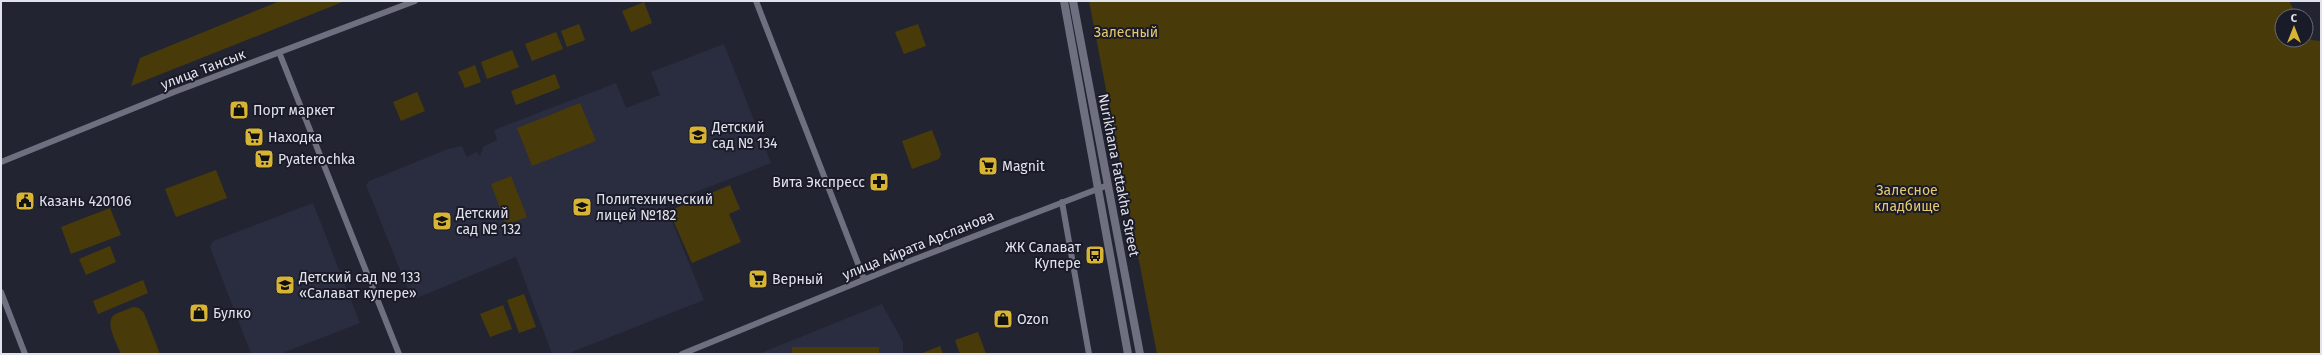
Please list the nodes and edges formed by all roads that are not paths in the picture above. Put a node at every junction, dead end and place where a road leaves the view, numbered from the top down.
1 (415, 1) edge
2 (756, 1) edge
3 (1064, 1) edge
4 (1073, 1) edge
5 (279, 52) junction
6 (1, 162) edge
7 (1108, 185) junction
8 (1099, 188) junction
9 (1062, 202) junction
10 (864, 279) junction
11 (1, 292) edge
12 (25, 354) edge
13 (399, 354) edge
14 (682, 354) edge
15 (1089, 354) edge
16 (1128, 354) edge
17 (1140, 354) edge

1 - 5 street, улица Тансык
2 - 10 street
3 - 8 street, Nurikhana Fattakha Street
4 - 7 street, Nurikhana Fattakha Street
5 - 6 street, улица Тансык
5 - 13 street
7 - 8 street, улица Айрата Арсланова
7 - 17 street, Nurikhana Fattakha Street
8 - 9 street, улица Айрата Арсланова
8 - 16 street, Nurikhana Fattakha Street
9 - 10 street, улица Айрата Арсланова
9 - 15 street
10 - 14 street, улица Айрата Арсланова
11 - 12 street

